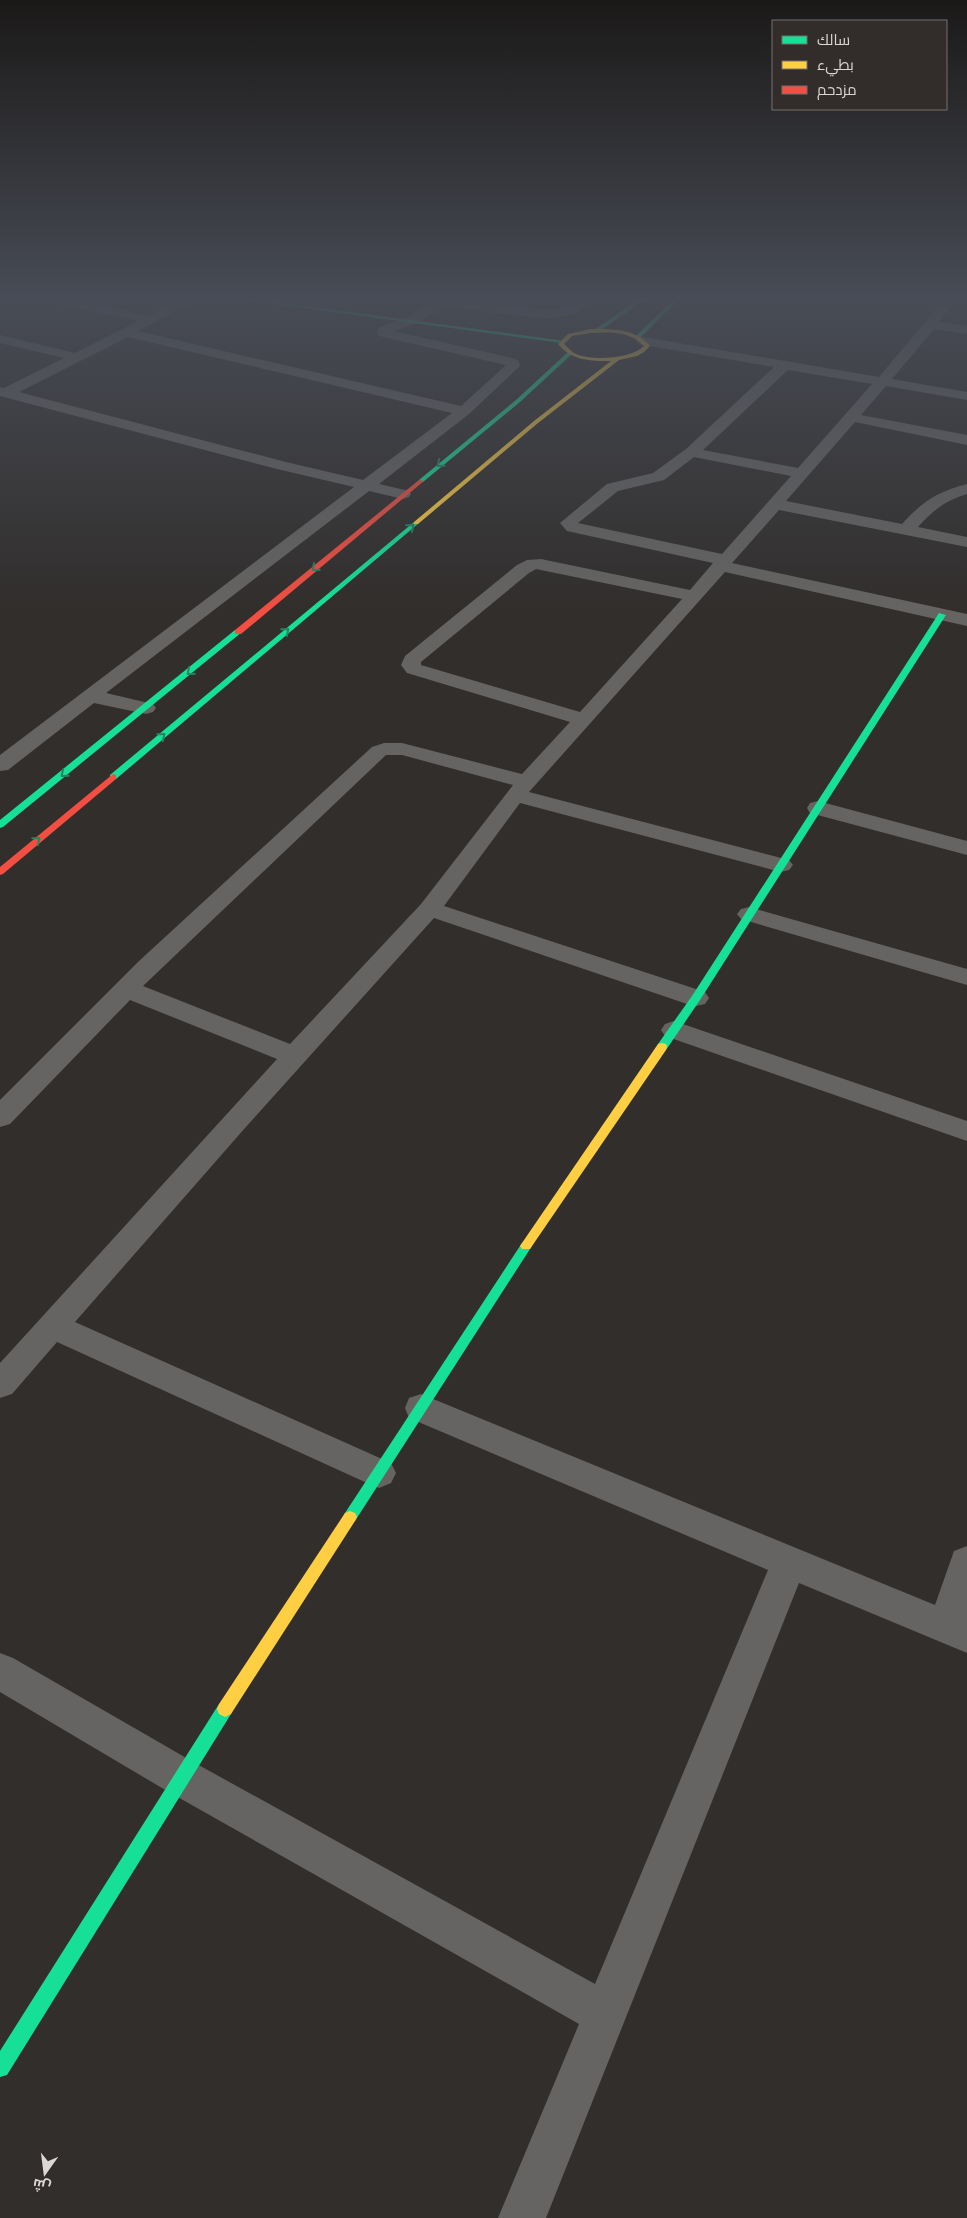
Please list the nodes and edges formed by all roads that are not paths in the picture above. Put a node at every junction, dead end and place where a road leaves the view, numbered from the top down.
1 (34, 401) edge
2 (419, 401) edge
3 (475, 401) edge
4 (519, 401) edge
5 (564, 401) edge
6 (747, 401) edge
7 (865, 401) edge
8 (464, 411) junction
9 (850, 417) junction
10 (967, 440) edge
11 (691, 452) junction
12 (801, 473) junction
13 (365, 485) junction
14 (967, 489) edge
15 (403, 494) junction
16 (775, 504) junction
17 (906, 530) junction
18 (967, 542) edge
19 (723, 563) junction
20 (694, 596) junction
21 (942, 614) junction
22 (967, 620) edge
23 (91, 696) junction
24 (146, 708) junction
25 (584, 720) junction
26 (0, 765) edge
27 (521, 788) junction
28 (818, 808) junction
29 (0, 825) edge
30 (967, 848) edge
31 (781, 865) junction
32 (0, 872) edge
33 (429, 909) junction
34 (749, 914) junction
35 (967, 977) edge
36 (127, 989) junction
37 (696, 998) junction
38 (674, 1030) junction
39 (294, 1056) junction
40 (0, 1117) edge
41 (967, 1131) edge
42 (52, 1326) junction
43 (0, 1385) edge
44 (421, 1408) junction
45 (379, 1473) junction
46 (790, 1562) junction
47 (967, 1562) edge
48 (957, 1632) edge
49 (0, 1671) edge
50 (181, 1777) junction
51 (605, 2014) junction
52 (0, 2068) edge
53 (522, 2218) edge

1 - 13 street
2 - 8 street
3 - 8 street
4 -> 15 main road
32 -> 5 main road
6 - 11 street
7 - 9 street
8 - 13 street
9 - 10 street
9 - 12 street
11 - 12 street
11 - 19 street
12 - 16 street
13 - 15 street
13 - 23 street
14 - 17 street
15 -> 24 main road
16 - 17 street
16 - 19 street
17 - 18 street
19 - 20 street
19 - 21 street
20 - 25 street
20 - 25 street
21 - 22 street
21 - 28 main road
23 - 24 street
23 - 26 street
24 -> 29 main road
25 - 27 street
27 - 31 street
27 - 33 street
27 - 36 street
28 - 30 street
28 - 31 main road
31 - 34 main road
33 - 37 street
33 - 39 street
34 - 35 street
34 - 37 main road
36 - 39 street
36 - 40 street
37 - 38 main road
38 - 41 street
38 - 44 main road
39 - 42 street
42 - 43 street
42 - 45 street
44 - 45 main road
44 - 46 street
45 - 50 main road
46 - 48 street
46 - 51 street
47 - 48 street
49 - 50 street
50 - 51 street
50 - 52 main road
51 - 53 street

